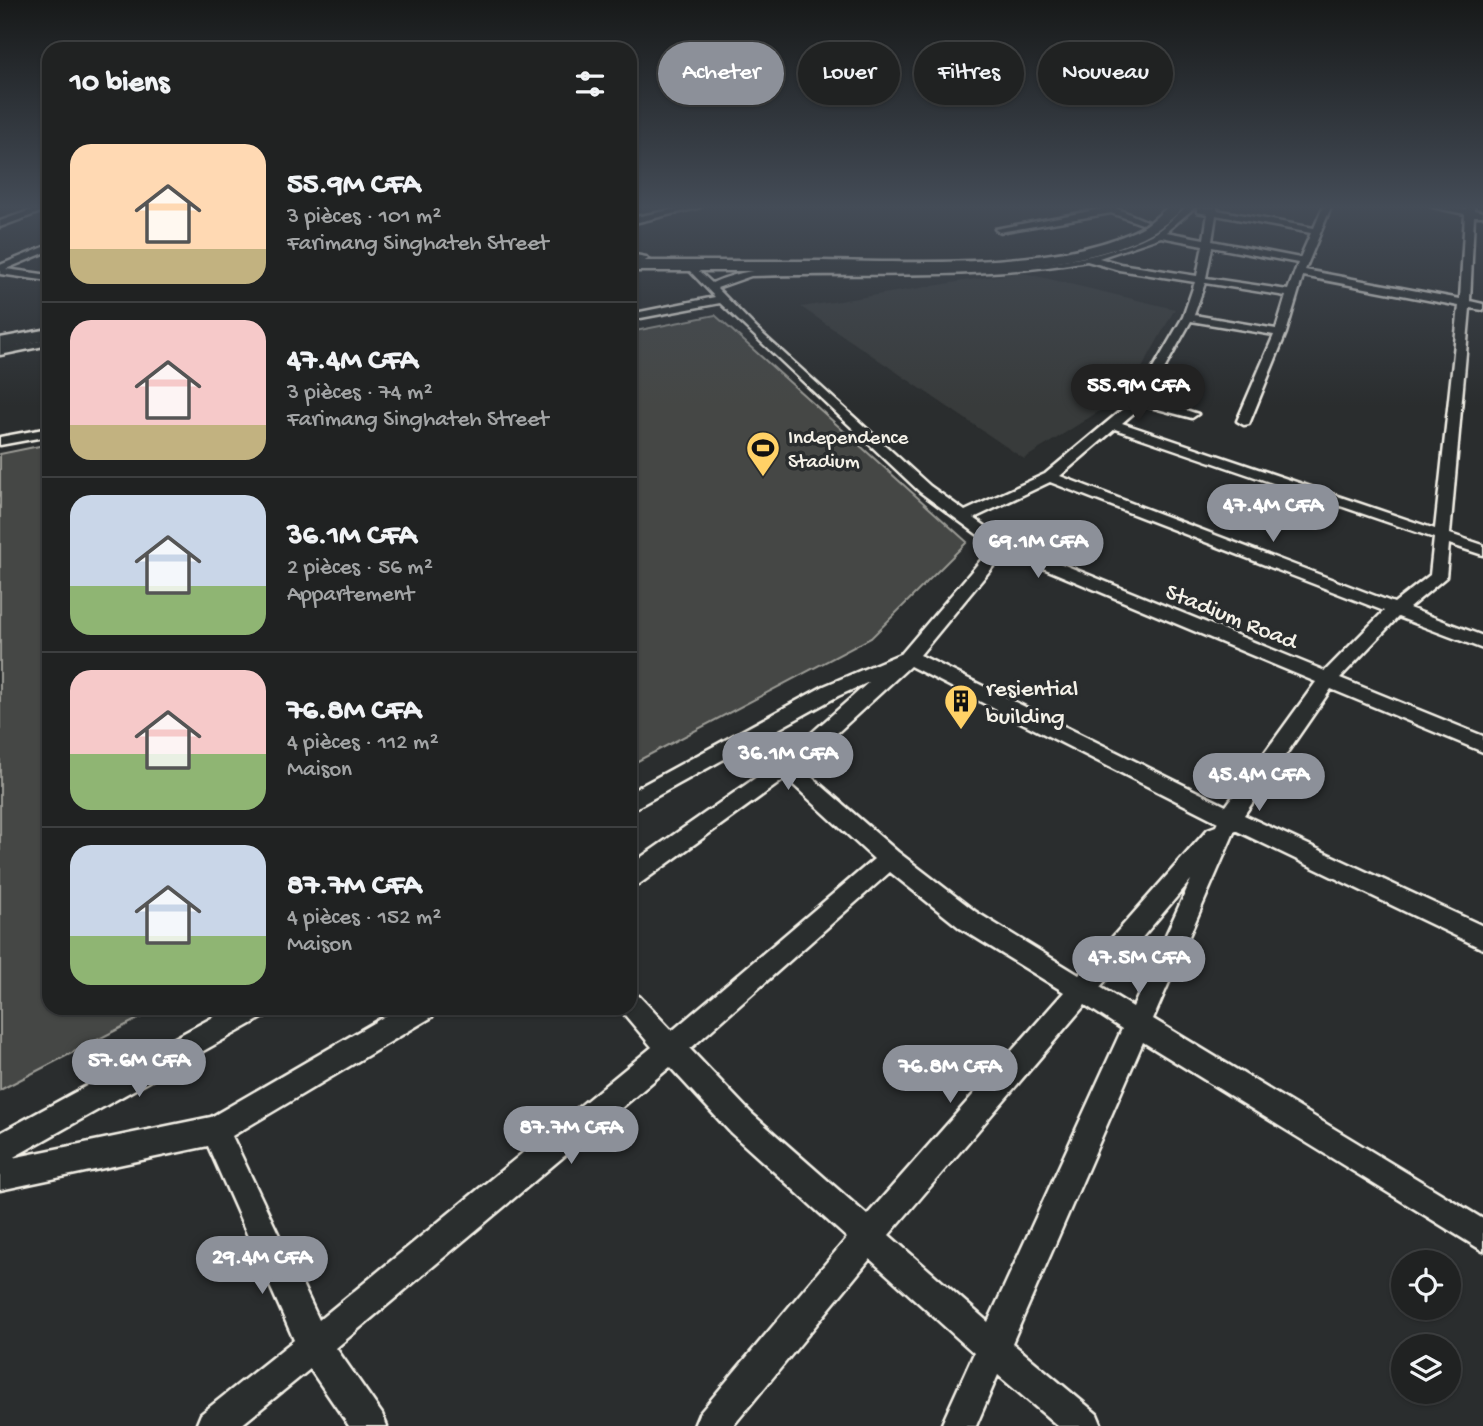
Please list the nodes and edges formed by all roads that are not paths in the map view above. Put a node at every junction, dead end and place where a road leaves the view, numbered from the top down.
1 (22, 274) edge
2 (698, 274) edge
3 (748, 274) edge
4 (1164, 274) edge
5 (1202, 274) edge
6 (1299, 274) edge
7 (1334, 274) edge
8 (1474, 274) edge
9 (42, 277) edge
10 (1201, 279) junction
11 (711, 287) junction
12 (1292, 294) junction
13 (723, 299) junction
14 (1474, 305) edge
15 (637, 316) edge
16 (1188, 317) junction
17 (42, 329) edge
18 (1280, 333) junction
19 (42, 335) edge
20 (0, 338) edge
21 (42, 343) edge
22 (0, 344) edge
23 (0, 352) edge
24 (1141, 400) junction
25 (1192, 414) dead end
26 (1244, 421) dead end
27 (1113, 424) junction
28 (42, 433) edge
29 (0, 442) edge
30 (1050, 477) junction
31 (963, 517) junction
32 (1441, 538) junction
33 (1002, 545) junction
34 (1483, 550) edge
35 (1394, 611) junction
36 (1483, 643) edge
37 (908, 657) junction
38 (1328, 679) junction
39 (1483, 744) edge
40 (787, 767) junction
41 (637, 798) edge
42 (1230, 818) junction
43 (890, 859) junction
44 (637, 873) edge
45 (1483, 938) edge
46 (1083, 989) junction
47 (637, 1012) edge
48 (242, 1015) edge
49 (410, 1015) edge
50 (1138, 1023) junction
51 (672, 1049) junction
52 (215, 1130) junction
53 (0, 1149) edge
54 (0, 1174) edge
55 (1483, 1236) edge
56 (868, 1237) junction
57 (314, 1346) junction
58 (992, 1349) junction
59 (213, 1426) edge
60 (370, 1426) edge
61 (711, 1426) edge
62 (958, 1426) edge
63 (1085, 1426) edge

1 - 9 street
2 - 11 street, Stadium Road
3 - 11 street
4 - 10 street
5 - 10 street
6 - 12 street
7 - 14 street
8 - 14 street
10 - 12 street
10 - 16 street
11 - 13 street, Stadium Road
12 - 18 street
13 - 15 street
13 - 31 street, Stadium Road
14 - 32 street
16 - 18 street
16 - 24 street
17 - 20 main road
18 - 26 street
19 - 22 main road
21 - 23 street
24 - 25 street
24 - 27 street
27 - 30 street
27 - 32 street
28 - 29 street
30 - 31 street
30 - 35 street
31 - 33 street, Stadium Road
32 - 34 street
32 - 35 street
33 - 37 street
33 - 38 street, Stadium Road
35 - 36 street
35 - 38 street
37 - 40 street
37 - 41 street
37 - 42 street
38 - 39 street, Stadium Road
38 - 42 street
40 - 43 street
40 - 44 street
42 - 45 street
42 - 46 street
42 - 50 street
43 - 46 street
43 - 51 street
46 - 50 street
46 - 56 street
47 - 51 street
48 - 53 street
49 - 52 street
50 - 55 street
50 - 58 street
51 - 56 street
51 - 57 street
52 - 54 street
52 - 57 street
56 - 58 street
56 - 61 street
57 - 59 street
57 - 60 street
58 - 62 street
58 - 63 street

